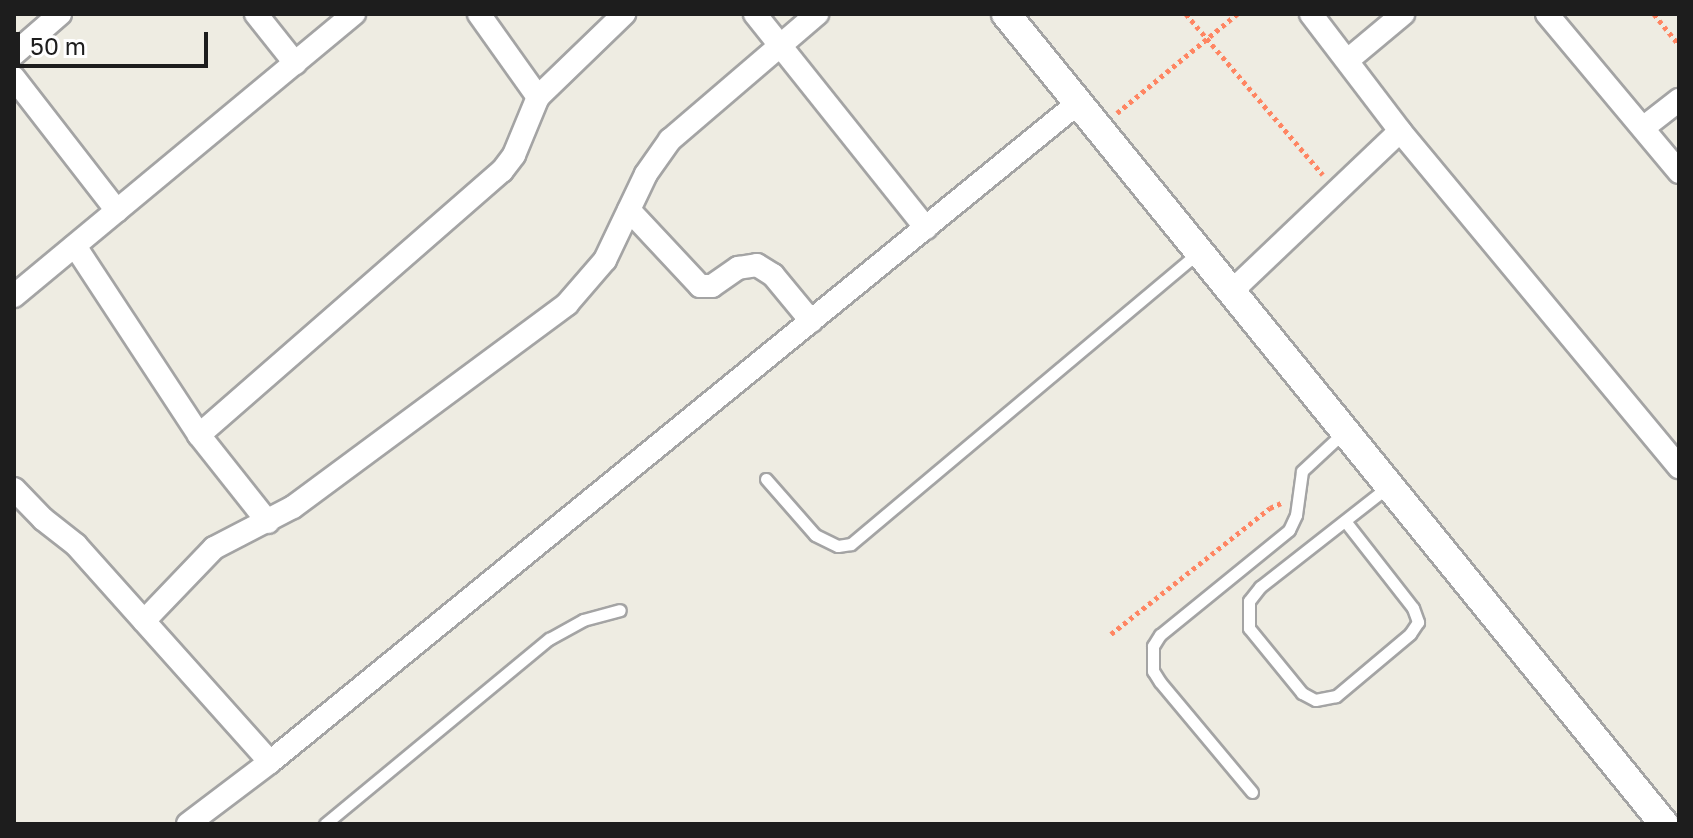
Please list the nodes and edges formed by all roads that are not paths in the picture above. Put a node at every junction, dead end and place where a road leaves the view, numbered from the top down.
1 (60, 14) edge
2 (256, 14) edge
3 (354, 14) edge
4 (479, 14) edge
5 (624, 14) edge
6 (755, 14) edge
7 (817, 14) edge
8 (1006, 14) edge
9 (1311, 14) edge
10 (1403, 14) edge
11 (1547, 14) edge
12 (780, 45) junction
13 (14, 54) edge
14 (1348, 60) junction
15 (295, 63) junction
16 (14, 78) edge
17 (538, 97) junction
18 (1679, 100) edge
19 (1078, 103) junction
20 (1643, 128) junction
21 (1400, 131) junction
22 (1679, 172) edge
23 (629, 210) junction
24 (117, 211) junction
25 (926, 228) junction
26 (75, 246) junction
27 (1199, 252) junction
28 (1231, 292) junction
29 (14, 296) edge
30 (811, 321) junction
31 (1345, 431) junction
32 (199, 435) junction
33 (1679, 467) edge
34 (766, 479) dead end
35 (1389, 486) junction
36 (14, 489) edge
37 (1345, 521) junction
38 (268, 522) junction
39 (620, 610) dead end
40 (144, 621) junction
41 (270, 762) junction
42 (1252, 792) dead end
43 (188, 824) edge
44 (325, 824) edge
45 (1664, 824) edge

1 - 13 street
2 - 15 street
3 - 15 street
4 - 17 street
5 - 17 street
6 - 12 street
7 - 12 street
8 - 19 street
9 - 14 street
10 - 14 street
11 - 20 street
12 - 23 street
12 - 25 street
14 - 21 street
15 - 24 street
16 - 24 street
17 - 32 street
18 - 20 street
19 - 25 street
19 - 27 street
20 - 22 street
21 - 28 street
21 - 33 street
23 - 30 street
23 - 38 street
24 - 26 street
25 - 30 street
26 - 29 street
26 - 32 street
27 - 28 street
27 - 34 lane
28 - 31 street
30 - 41 street
31 - 35 street
31 - 42 lane
32 - 38 street
35 - 37 lane
35 - 45 street
36 - 40 street
37 - 37 lane
38 - 40 street
39 - 44 lane
40 - 41 street
41 - 43 street

